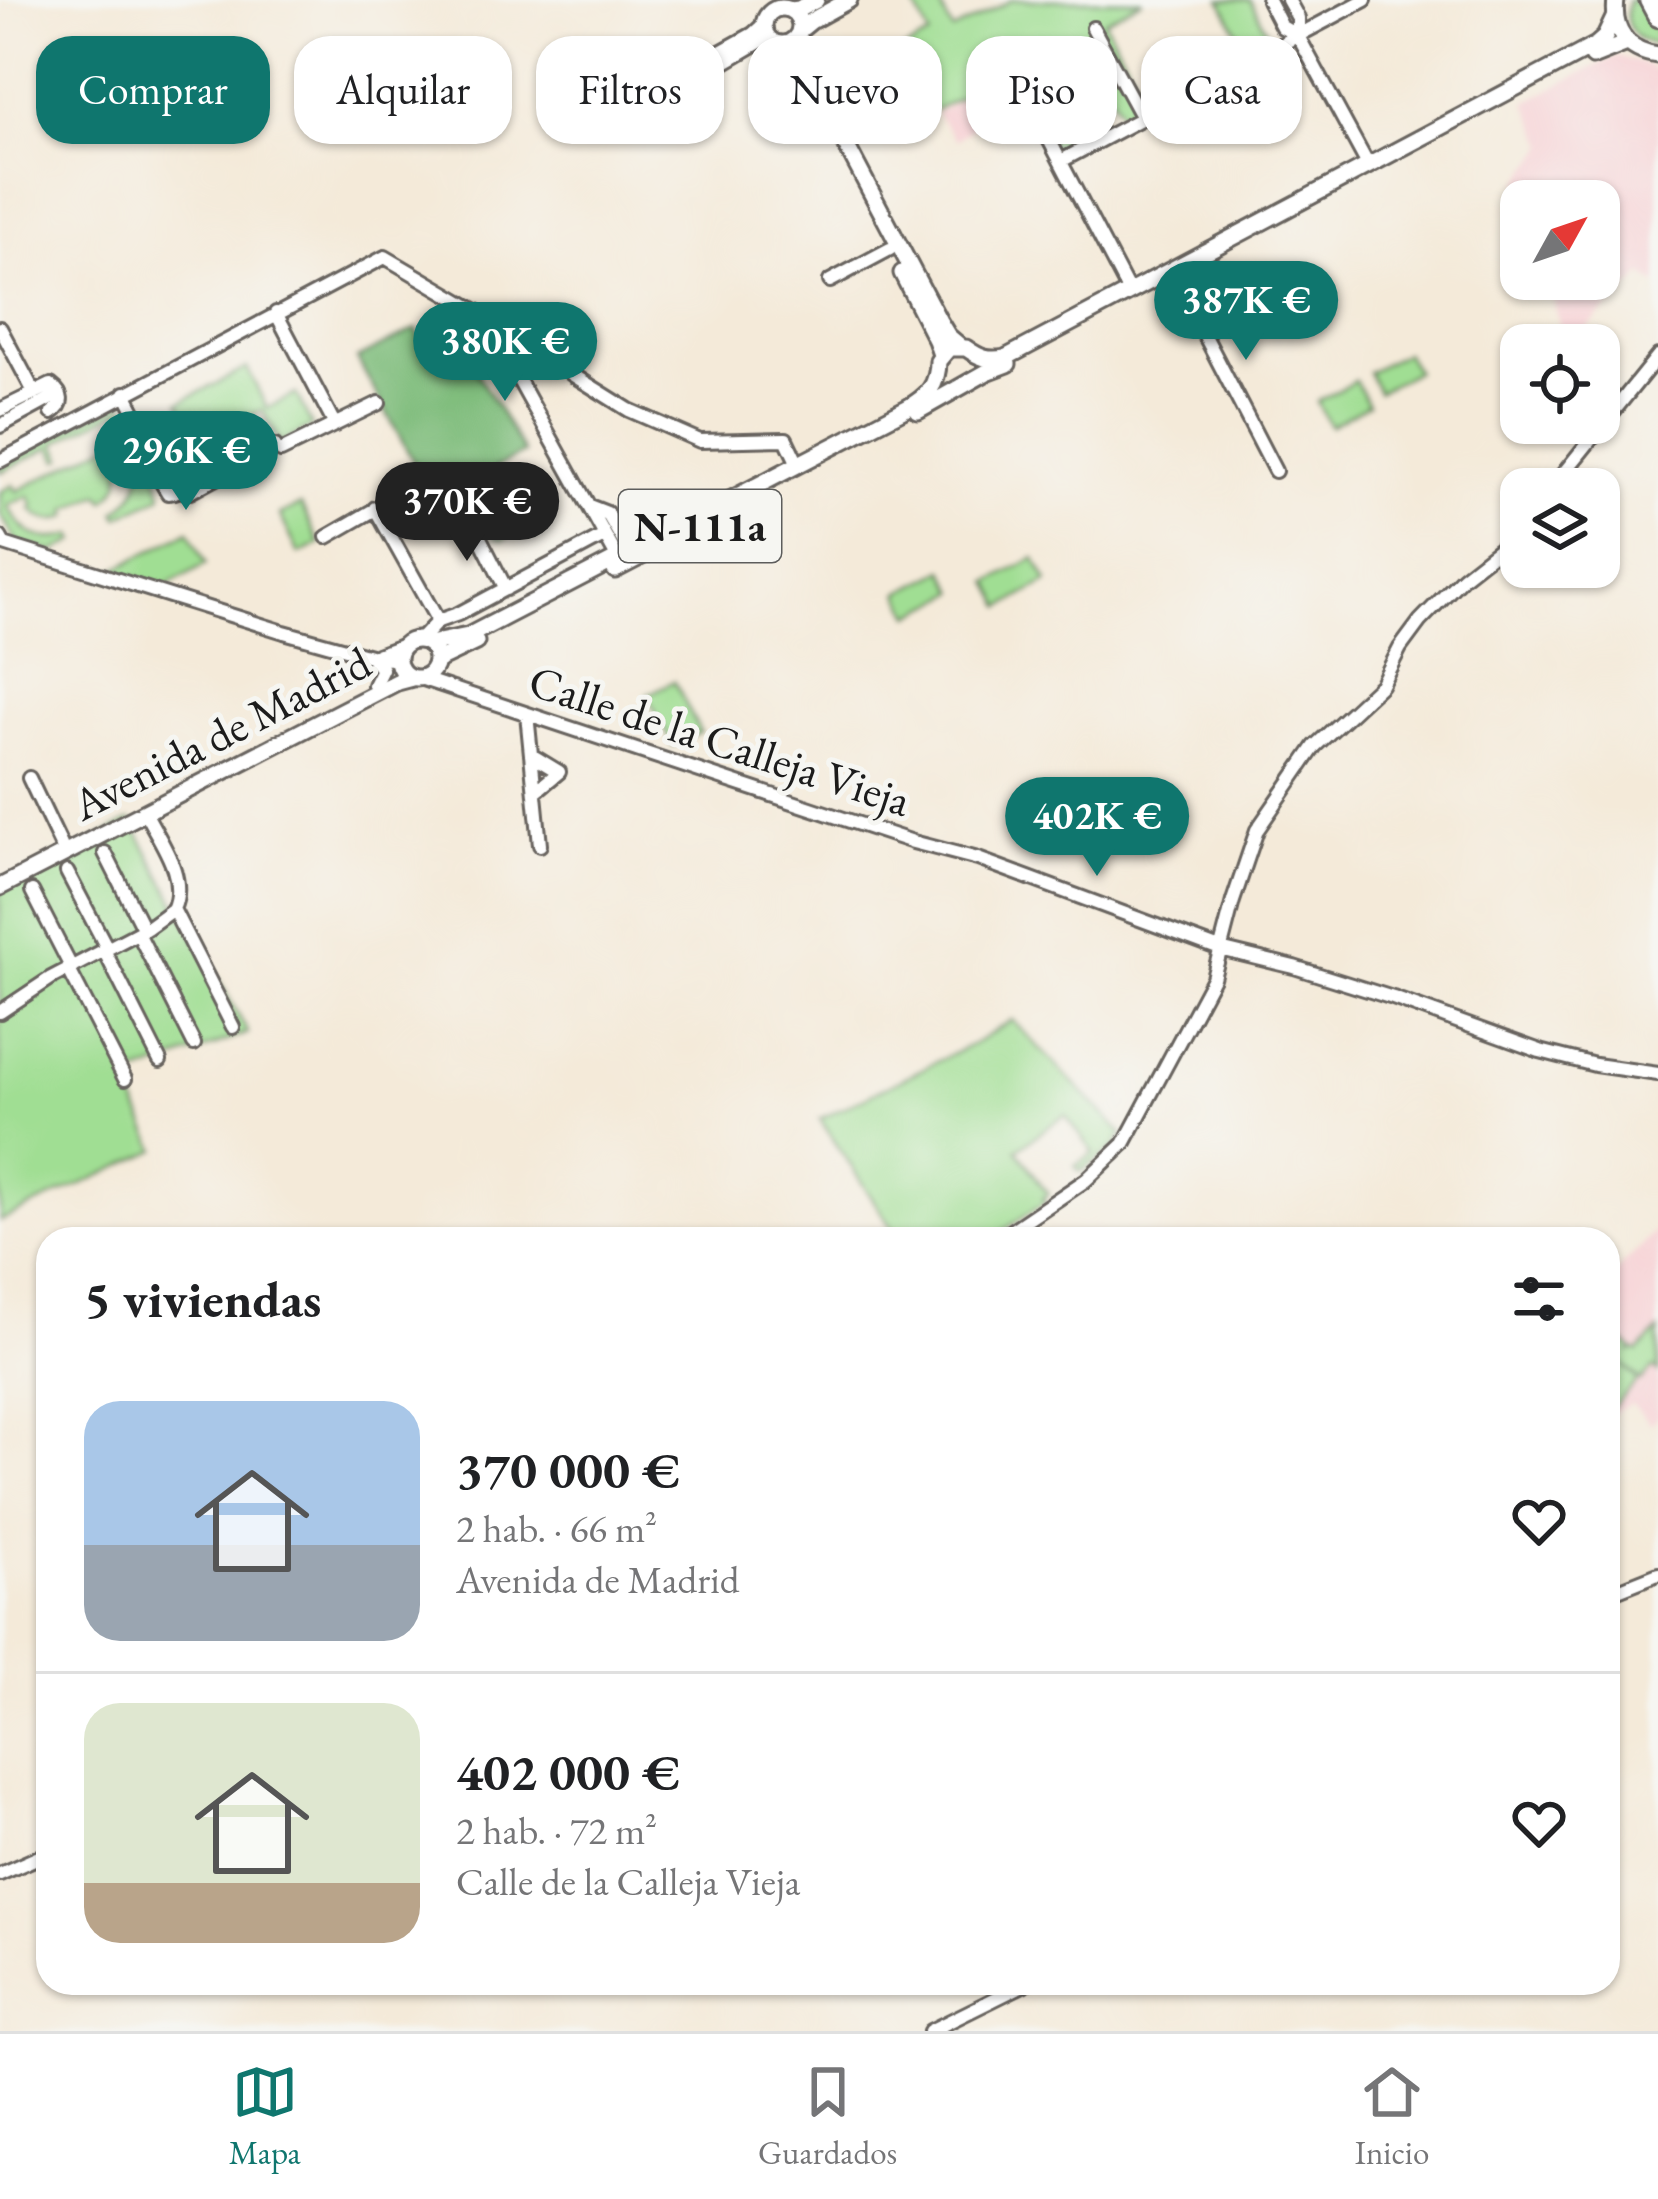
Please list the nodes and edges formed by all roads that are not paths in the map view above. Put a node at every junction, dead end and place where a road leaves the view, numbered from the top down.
1 (760, 0) edge
2 (816, 0) edge
3 (849, 0) edge
4 (1268, 0) edge
5 (1288, 0) edge
6 (1365, 0) edge
7 (1616, 0) edge
8 (1649, 0) edge
9 (782, 6) edge
10 (1658, 17) edge
11 (1614, 18) junction
12 (764, 23) junction
13 (1093, 28) dead end
14 (799, 32) junction
15 (750, 36) edge
16 (771, 36) edge
17 (796, 36) edge
18 (1298, 36) junction
19 (748, 38) edge
20 (1302, 43) edge
21 (1627, 43) junction
22 (748, 47) edge
23 (1655, 57) edge
24 (1141, 116) edge
25 (1141, 119) edge
26 (835, 144) edge
27 (1052, 144) edge
28 (1061, 161) junction
29 (1368, 165) junction
30 (890, 249) junction
31 (1174, 278) junction
32 (830, 281) dead end
33 (1129, 292) junction
34 (276, 314) junction
35 (482, 314) junction
36 (0, 328) edge
37 (967, 351) junction
38 (941, 356) junction
39 (1658, 356) edge
40 (939, 374) junction
41 (966, 383) junction
42 (34, 392) junction
43 (125, 393) junction
44 (59, 394) junction
45 (379, 403) dead end
46 (0, 410) edge
47 (52, 413) dead end
48 (335, 425) junction
49 (0, 426) edge
50 (0, 461) edge
51 (798, 464) junction
52 (1568, 468) edge
53 (1275, 471) dead end
54 (419, 484) dead end
55 (589, 506) junction
56 (375, 508) junction
57 (470, 518) dead end
58 (604, 536) junction
59 (0, 537) edge
60 (327, 537) dead end
61 (1500, 549) edge
62 (623, 554) junction
63 (506, 589) junction
64 (438, 621) junction
65 (370, 656) junction
66 (416, 660) junction
67 (374, 685) junction
68 (527, 714) junction
69 (531, 754) junction
70 (28, 778) dead end
71 (535, 793) junction
72 (145, 812) junction
73 (61, 845) junction
74 (540, 845) dead end
75 (105, 853) dead end
76 (67, 872) dead end
77 (0, 877) edge
78 (0, 887) edge
79 (32, 891) dead end
80 (173, 909) junction
81 (141, 931) junction
82 (106, 949) junction
83 (1220, 949) junction
84 (70, 968) junction
85 (0, 1012) edge
86 (233, 1027) dead end
87 (194, 1044) dead end
88 (160, 1061) dead end
89 (1658, 1074) edge
90 (125, 1079) dead end
91 (1016, 1227) edge
92 (1658, 1574) edge
93 (1620, 1589) edge
94 (36, 1858) edge
95 (0, 1874) edge
96 (1003, 1995) edge
97 (930, 2031) edge

1 - 12 main road
2 - 9 main road
3 - 14 main road
4 - 18 street
5 - 18 street
6 - 18 street
7 - 11 main road
8 - 10 highway
9 - 12 main road
9 - 14 main road
11 - 21 main road
11 - 29 main road
12 - 15 street
12 - 16 main road
13 - 24 street
14 - 17 main road
14 - 37 main road
19 - 22 street
20 - 29 street
21 - 23 main road
21 - 31 main road, Avenida de Madrid / N-111a
25 - 28 street
26 - 30 main road
27 - 28 street
28 - 33 street
29 - 33 main road
30 - 32 street
30 - 38 main road
31 - 41 main road, Avenida de Madrid / N-111a
31 - 53 street
33 - 37 main road
34 - 35 street
34 - 43 street
34 - 48 street
35 - 51 street
35 - 55 street
36 - 42 street
37 - 38 main road
37 - 41 main road
38 - 40 main road
39 - 52 street
40 - 41 main road
40 - 51 main road, Avenida de Madrid / N-111a
41 - 66 main road, Avenida de Madrid / N-111a
42 - 44 street
42 - 46 street
43 - 48 street
43 - 50 street
44 - 47 street
44 - 49 street
45 - 48 street
51 - 62 main road, Avenida de Madrid / N-111a
54 - 56 street
55 - 58 street
55 - 62 street
56 - 60 street
56 - 64 street
57 - 63 street
58 - 62 street
58 - 63 street
59 - 65 street
61 - 83 street
62 - 66 main road, Avenida de Madrid / N-111a
63 - 64 street
64 - 66 street
65 - 66 street
65 - 67 street
66 - 67 main road, Avenida de Madrid / N-111a
66 - 68 street, Calle de la Calleja Vieja
66 - 72 main road, Avenida de Madrid / N-111a
67 - 73 main road, Avenida de Madrid / N-111a
68 - 69 street
68 - 83 street, Calle de la Calleja Vieja
69 - 71 street
69 - 71 street
70 - 73 street
71 - 74 street
72 - 78 main road, Avenida de Madrid / N-111a
72 - 80 street
73 - 77 main road, Avenida de Madrid / N-111a
75 - 81 street
76 - 82 street
79 - 84 street
80 - 81 street
80 - 86 street
81 - 82 street
81 - 87 street
82 - 84 street
82 - 88 street
83 - 89 street, Calle de la Calleja Vieja
83 - 91 street
84 - 85 street
84 - 90 street
92 - 93 street
94 - 95 street
96 - 97 street

